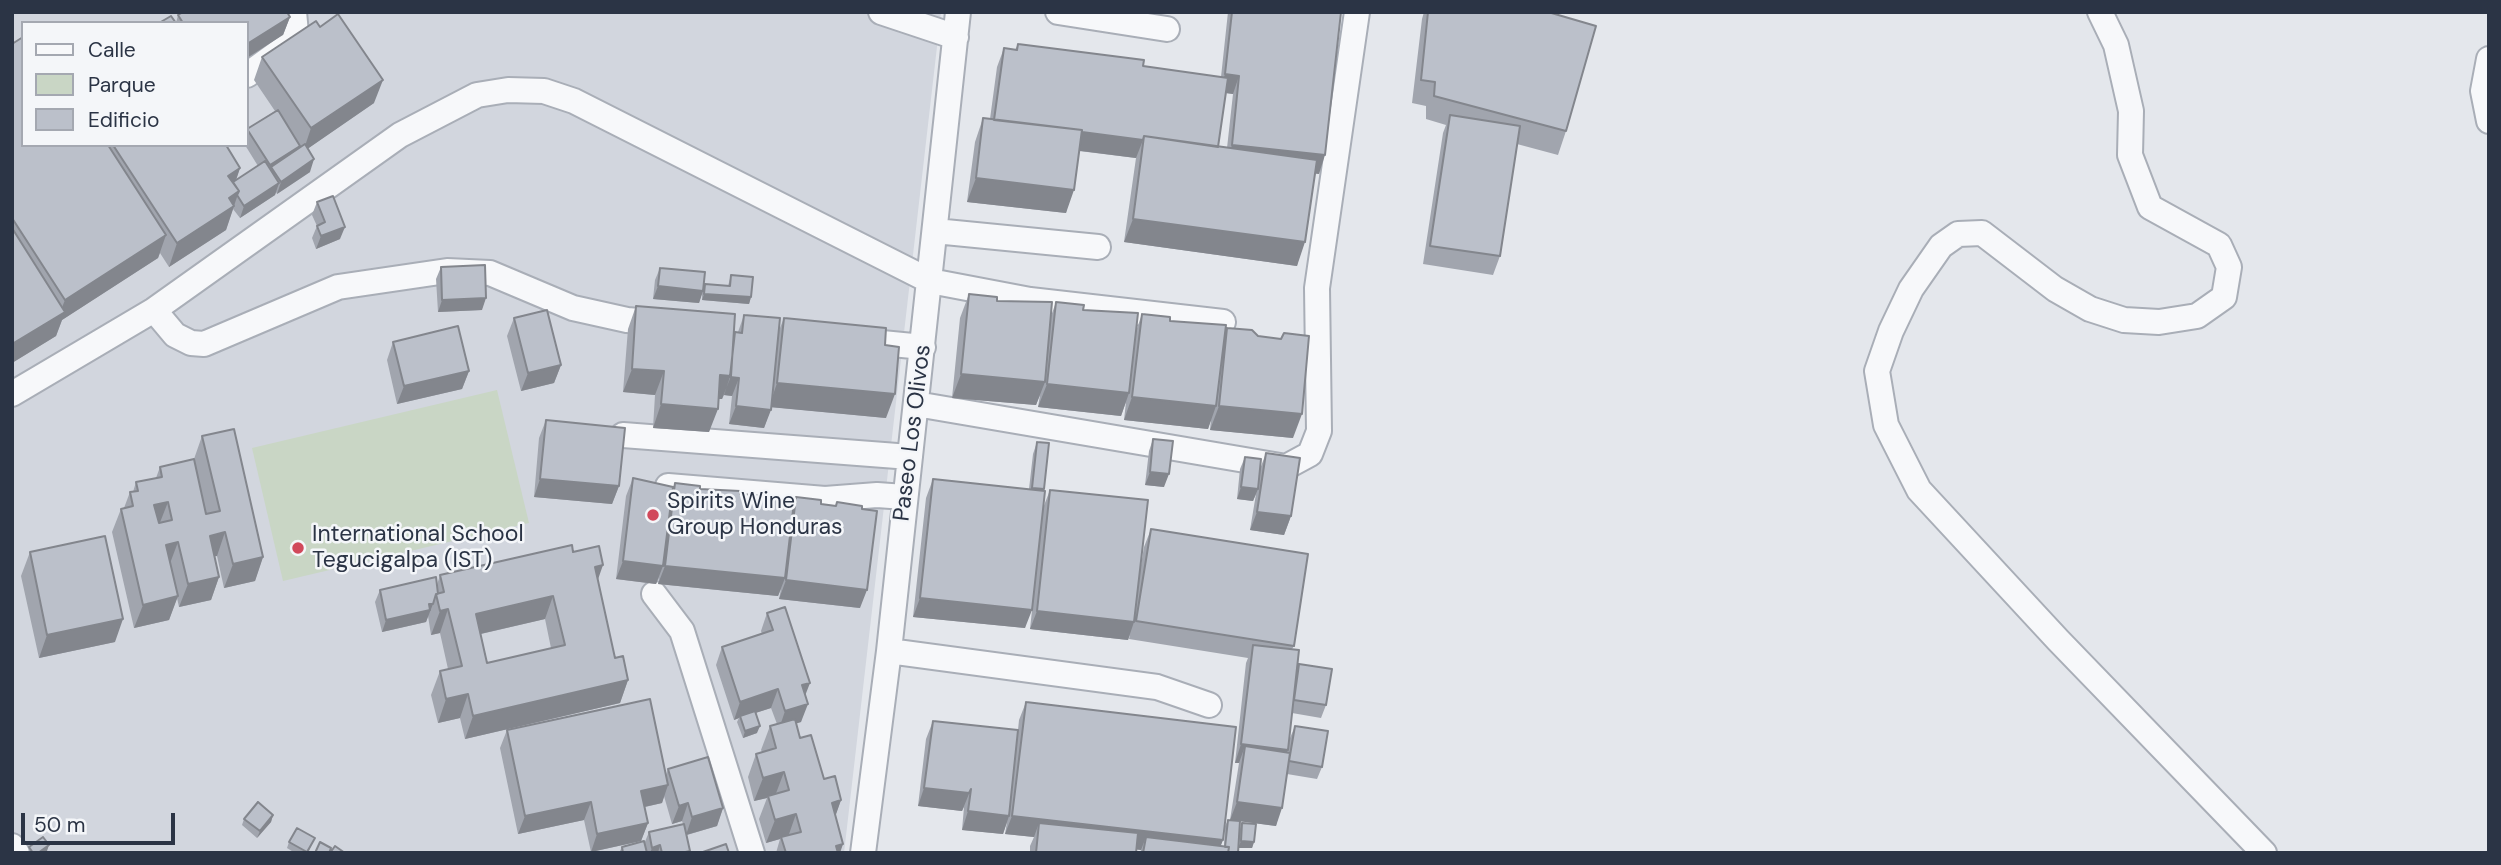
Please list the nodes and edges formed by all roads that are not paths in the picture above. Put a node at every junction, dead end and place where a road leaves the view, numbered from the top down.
1 (294, 12) edge
2 (881, 12) edge
3 (1058, 12) edge
4 (1357, 12) edge
5 (2100, 12) edge
6 (957, 24) edge
7 (1167, 29) dead end
8 (2489, 59) edge
9 (248, 74) edge
10 (2488, 120) edge
11 (936, 231) junction
12 (1098, 247) dead end
13 (930, 281) junction
14 (154, 310) junction
15 (1223, 322) edge
16 (683, 325) edge
17 (822, 338) edge
18 (923, 346) junction
19 (12, 394) edge
20 (916, 404) junction
21 (623, 435) edge
22 (910, 457) junction
23 (639, 484) edge
24 (905, 497) junction
25 (654, 594) dead end
26 (889, 651) junction
27 (1209, 705) dead end
28 (12, 846) edge
29 (18, 853) edge
30 (752, 853) edge
31 (863, 853) edge
32 (2264, 853) edge

1 - 9 street
2 - 6 street
3 - 7 street
4 - 20 street
5 - 32 street
6 - 11 street, Paseo Los Olivos
8 - 10 street
11 - 12 street
11 - 13 street, Paseo Los Olivos
13 - 14 street
13 - 15 street
13 - 18 street, Paseo Los Olivos
14 - 16 street
14 - 19 street
17 - 18 street
18 - 20 street, Paseo Los Olivos
20 - 22 street, Paseo Los Olivos
21 - 22 street
22 - 24 street, Paseo Los Olivos
23 - 24 street
24 - 26 street, Paseo Los Olivos
25 - 30 street
26 - 27 street
26 - 31 street, Paseo Los Olivos
28 - 29 street

